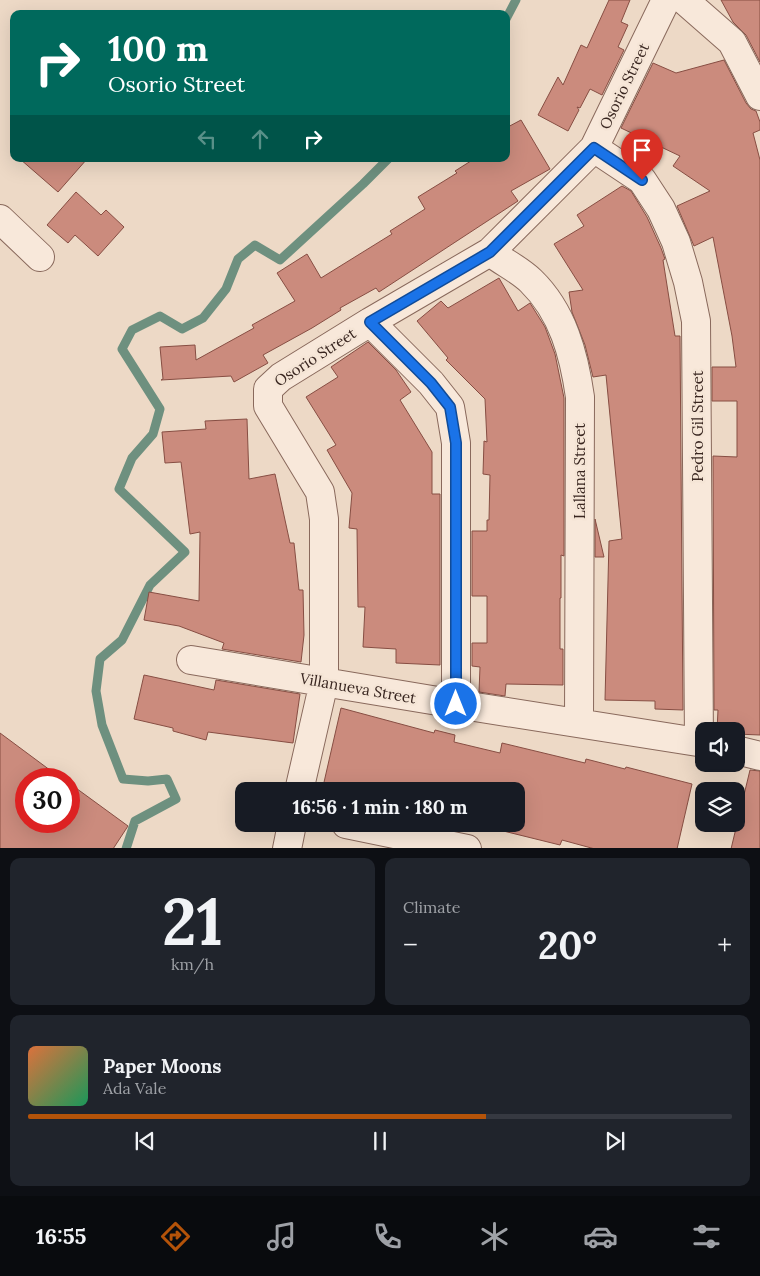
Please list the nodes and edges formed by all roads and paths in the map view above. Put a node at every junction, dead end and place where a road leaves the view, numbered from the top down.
1 (666, 0) edge
2 (684, 0) edge
3 (760, 96) edge
4 (594, 148) junction
5 (0, 219) edge
6 (490, 252) junction
7 (40, 257) dead end
8 (370, 322) junction
9 (191, 660) dead end
10 (324, 682) junction
11 (456, 704) junction
12 (701, 722) edge
13 (579, 723) junction
14 (695, 741) edge
15 (745, 752) edge
16 (760, 756) edge
17 (301, 782) edge
18 (290, 832) edge
19 (375, 832) edge
20 (418, 844) edge
21 (287, 848) edge
22 (467, 848) edge

1 - 4 street, Osorio Street
2 - 3 street
4 - 6 street, Osorio Street
4 - 12 street, Pedro Gil Street
5 - 7 street
6 - 8 street, Osorio Street
6 - 13 street, Lallana Street
8 - 10 street, Osorio Street
8 - 11 street
9 - 10 street, Villanueva Street
10 - 11 street, Villanueva Street
10 - 17 street
11 - 13 street, Villanueva Street
13 - 14 street, Villanueva Street
15 - 16 street
18 - 21 street
19 - 20 street
20 - 22 street

